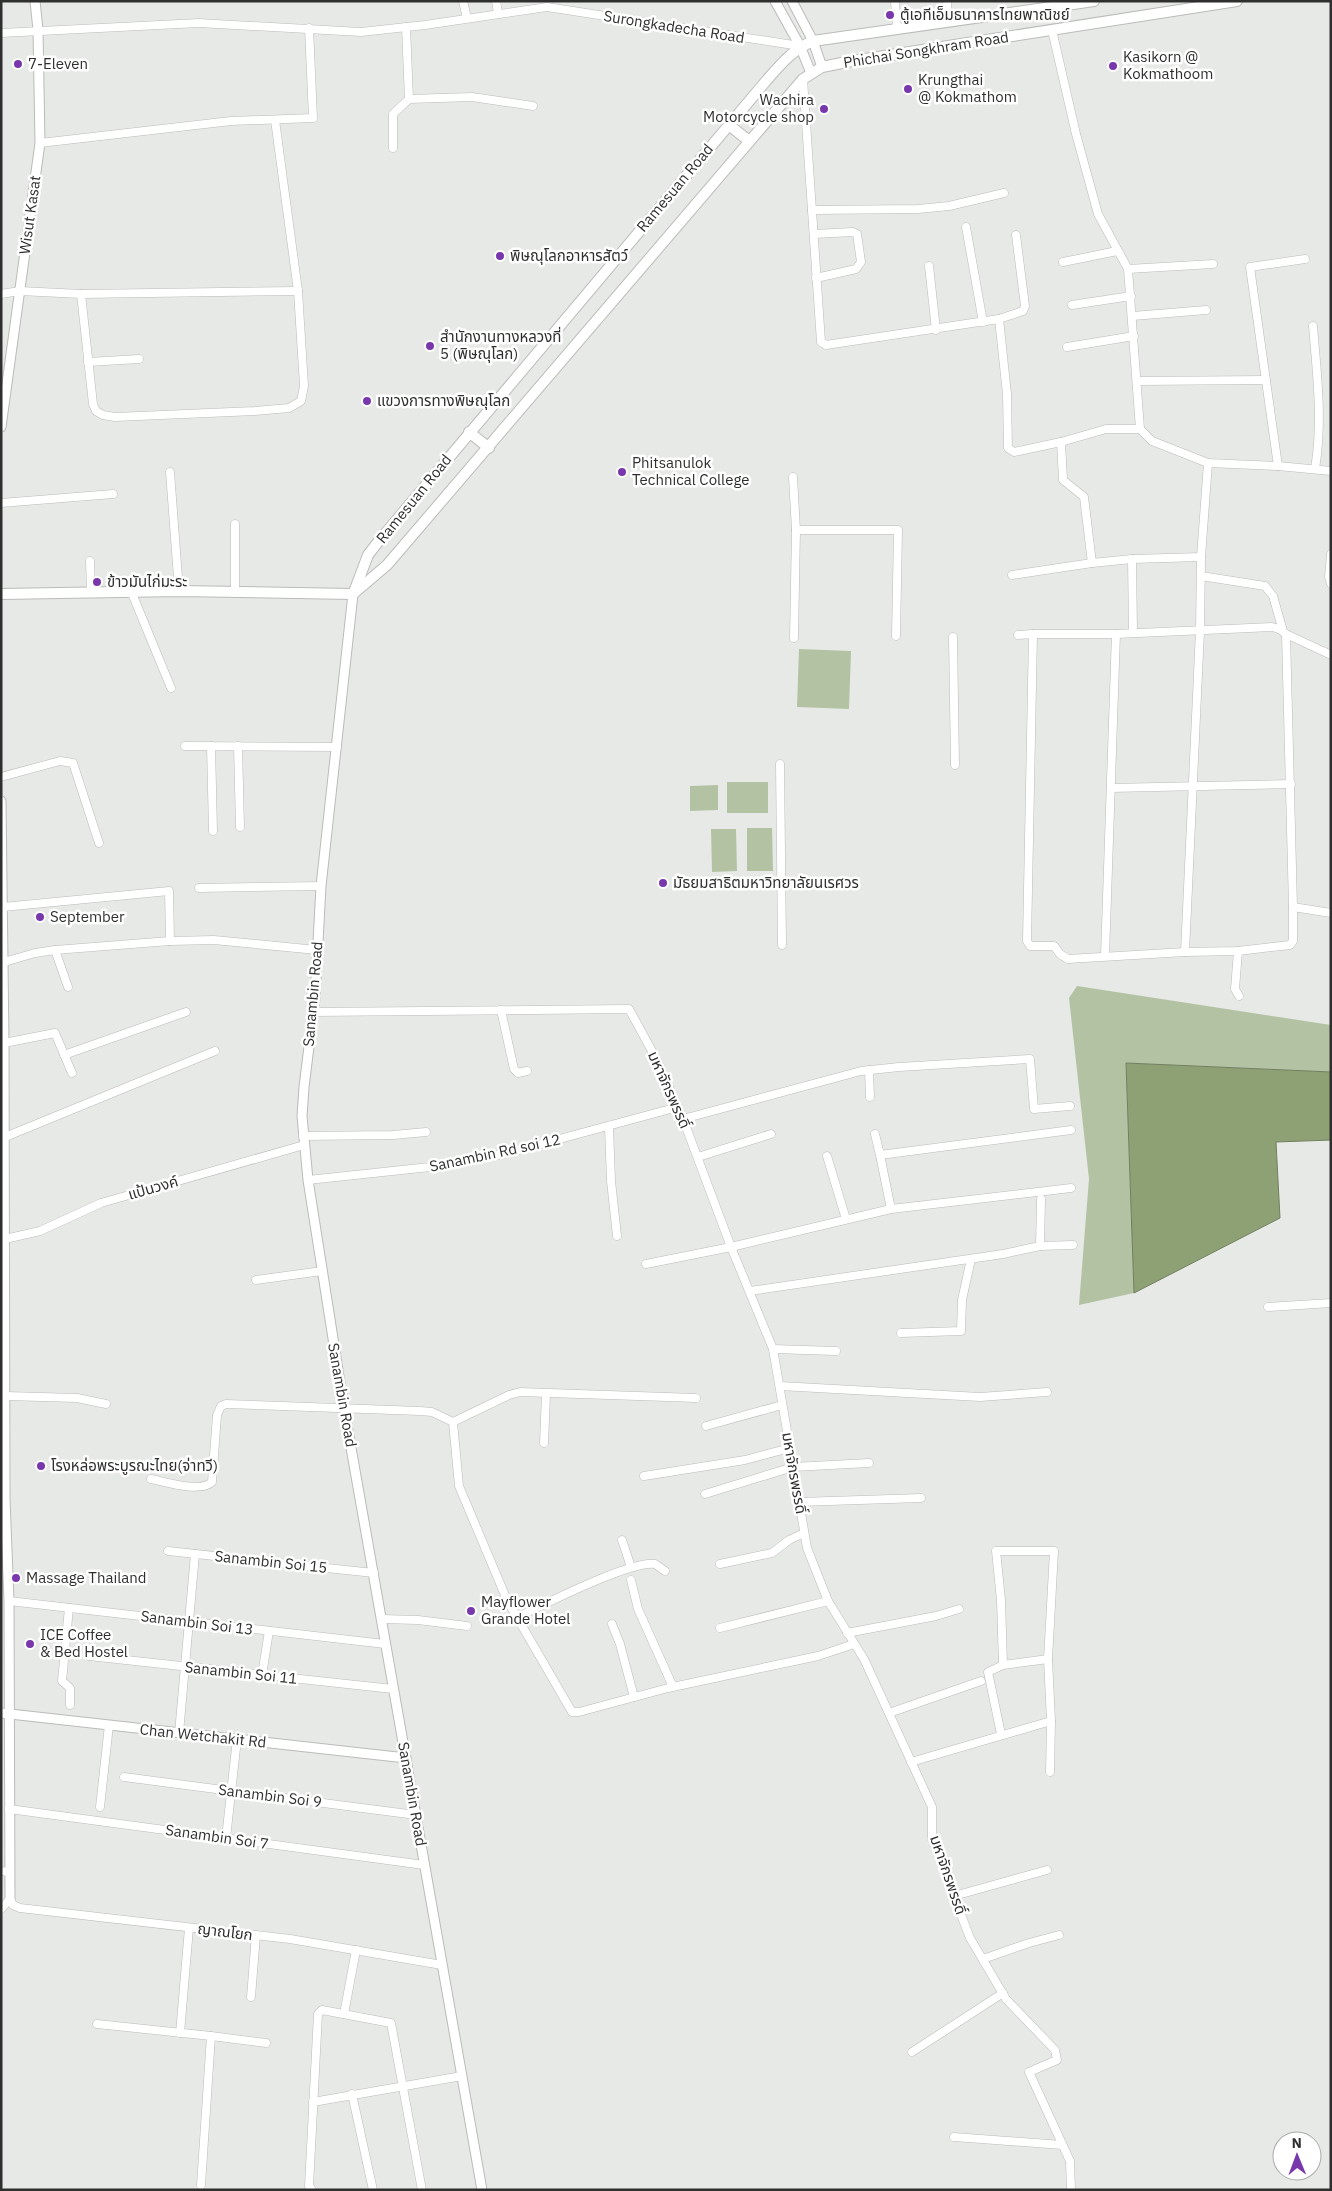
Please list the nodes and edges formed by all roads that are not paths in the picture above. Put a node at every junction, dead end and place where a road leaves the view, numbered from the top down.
1 (36, 1) edge
2 (464, 1) edge
3 (496, 1) edge
4 (775, 1) edge
5 (792, 1) edge
6 (895, 1) edge
7 (947, 1) edge
8 (1094, 1) edge
9 (1238, 1) edge
10 (547, 4) edge
11 (1040, 5) edge
12 (498, 13) junction
13 (467, 18) junction
14 (948, 22) junction
15 (406, 27) junction
16 (309, 28) junction
17 (896, 29) junction
18 (38, 30) junction
19 (1052, 30) junction
20 (1, 33) edge
21 (813, 41) junction
22 (800, 46) junction
23 (822, 67) junction
24 (807, 76) junction
25 (410, 98) junction
26 (532, 106) dead end
27 (275, 120) junction
28 (729, 125) junction
29 (749, 141) junction
30 (40, 143) junction
31 (393, 148) dead end
32 (1004, 193) dead end
33 (812, 210) junction
34 (966, 227) dead end
35 (814, 234) junction
36 (1016, 235) dead end
37 (1117, 251) junction
38 (1305, 259) dead end
39 (1063, 262) dead end
40 (1212, 264) dead end
41 (929, 266) dead end
42 (1128, 269) junction
43 (816, 278) junction
44 (20, 291) junction
45 (298, 291) junction
46 (1, 294) edge
47 (81, 294) junction
48 (1131, 296) junction
49 (1072, 305) dead end
50 (1206, 310) dead end
51 (1132, 316) junction
52 (999, 319) junction
53 (982, 322) junction
54 (1313, 326) dead end
55 (936, 330) junction
56 (1134, 336) junction
57 (1067, 347) dead end
58 (139, 359) dead end
59 (88, 362) junction
60 (1266, 380) junction
61 (1137, 381) junction
62 (1, 427) edge
63 (1140, 430) junction
64 (469, 432) junction
65 (1061, 442) junction
66 (489, 448) junction
67 (1208, 463) junction
68 (1278, 466) junction
69 (1315, 469) junction
70 (1331, 471) edge
71 (170, 472) dead end
72 (793, 477) dead end
73 (113, 494) dead end
74 (1, 503) edge
75 (235, 524) dead end
76 (796, 530) junction
77 (1331, 554) edge
78 (1201, 557) junction
79 (1132, 559) junction
80 (90, 560) dead end
81 (1092, 563) junction
82 (1012, 575) dead end
83 (1201, 576) junction
84 (1331, 584) edge
85 (91, 591) junction
86 (131, 591) junction
87 (178, 591) junction
88 (235, 592) junction
89 (1, 594) edge
90 (354, 594) junction
91 (1200, 631) junction
92 (1134, 632) junction
93 (1284, 633) junction
94 (1033, 634) junction
95 (1116, 634) junction
96 (1018, 635) dead end
97 (896, 636) dead end
98 (794, 638) dead end
99 (953, 638) dead end
100 (1331, 655) edge
101 (171, 688) dead end
102 (185, 746) dead end
103 (211, 746) junction
104 (238, 746) junction
105 (337, 747) junction
106 (780, 764) dead end
107 (955, 765) dead end
108 (1, 777) edge
109 (1291, 784) junction
110 (1192, 786) junction
111 (1111, 788) junction
112 (1, 801) edge
113 (1, 807) edge
114 (240, 827) dead end
115 (213, 832) dead end
116 (99, 844) dead end
117 (321, 886) junction
118 (199, 888) dead end
119 (1293, 907) junction
120 (3, 908) junction
121 (1331, 913) edge
122 (170, 940) junction
123 (782, 945) dead end
124 (54, 950) junction
125 (317, 950) junction
126 (1238, 951) junction
127 (1185, 952) junction
128 (1105, 956) junction
129 (2, 963) edge
130 (68, 987) dead end
131 (1239, 996) dead end
132 (501, 1010) junction
133 (186, 1012) dead end
134 (313, 1012) junction
135 (4, 1043) junction
136 (215, 1051) dead end
137 (64, 1055) junction
138 (869, 1070) junction
139 (527, 1072) dead end
140 (72, 1074) dead end
141 (870, 1097) dead end
142 (1070, 1106) dead end
143 (678, 1107) junction
144 (683, 1119) junction
145 (3, 1123) edge
146 (609, 1127) junction
147 (1071, 1130) dead end
148 (426, 1132) dead end
149 (771, 1134) dead end
150 (875, 1134) dead end
151 (5, 1137) junction
152 (304, 1141) junction
153 (880, 1155) junction
154 (827, 1156) dead end
155 (698, 1157) junction
156 (308, 1180) junction
157 (1071, 1188) dead end
158 (1040, 1200) dead end
159 (891, 1209) junction
160 (846, 1219) junction
161 (618, 1236) dead end
162 (5, 1239) junction
163 (1073, 1245) dead end
164 (1040, 1246) junction
165 (731, 1247) junction
166 (3, 1254) edge
167 (971, 1259) junction
168 (646, 1264) dead end
169 (322, 1271) junction
170 (256, 1280) dead end
171 (750, 1291) junction
172 (1331, 1303) edge
173 (1268, 1307) dead end
174 (901, 1332) dead end
175 (773, 1349) junction
176 (836, 1351) dead end
177 (780, 1386) junction
178 (1047, 1392) dead end
179 (546, 1394) junction
180 (696, 1398) dead end
181 (4, 1402) edge
182 (106, 1404) dead end
183 (782, 1405) junction
184 (344, 1408) junction
185 (453, 1422) junction
186 (706, 1426) dead end
187 (544, 1443) dead end
188 (790, 1448) junction
189 (869, 1463) dead end
190 (793, 1467) junction
191 (644, 1476) dead end
192 (151, 1479) dead end
193 (705, 1494) dead end
194 (921, 1498) dead end
195 (3, 1499) edge
196 (799, 1502) junction
197 (804, 1533) junction
198 (622, 1540) dead end
199 (168, 1551) dead end
200 (195, 1554) junction
201 (720, 1564) dead end
202 (631, 1567) junction
203 (665, 1571) dead end
204 (374, 1573) junction
205 (631, 1580) dead end
206 (9, 1601) junction
207 (828, 1601) junction
208 (70, 1608) junction
209 (959, 1609) dead end
210 (516, 1618) junction
211 (381, 1619) junction
212 (189, 1622) junction
213 (612, 1624) dead end
214 (467, 1626) dead end
215 (720, 1628) dead end
216 (268, 1631) junction
217 (847, 1633) junction
218 (385, 1644) junction
219 (854, 1644) junction
220 (89, 1656) dead end
221 (1048, 1658) junction
222 (1003, 1665) junction
223 (185, 1667) junction
224 (262, 1675) junction
225 (981, 1681) dead end
226 (673, 1687) junction
227 (393, 1689) junction
228 (634, 1697) junction
229 (70, 1706) dead end
230 (889, 1713) junction
231 (5, 1714) edge
232 (1051, 1720) junction
233 (109, 1725) junction
234 (179, 1733) junction
235 (1001, 1734) junction
236 (237, 1739) junction
237 (406, 1758) junction
238 (911, 1762) junction
239 (1050, 1772) dead end
240 (124, 1777) dead end
241 (231, 1792) junction
242 (100, 1807) dead end
243 (9, 1809) junction
244 (416, 1815) junction
245 (226, 1838) junction
246 (424, 1865) junction
247 (1047, 1870) dead end
248 (5, 1872) edge
249 (954, 1896) junction
250 (10, 1899) junction
251 (1, 1909) edge
252 (189, 1928) junction
253 (256, 1935) junction
254 (1059, 1936) dead end
255 (356, 1950) junction
256 (982, 1959) junction
257 (442, 1965) junction
258 (1002, 1993) junction
259 (251, 1997) dead end
260 (344, 2014) junction
261 (97, 2024) dead end
262 (180, 2033) junction
263 (211, 2036) junction
264 (266, 2043) dead end
265 (912, 2052) dead end
266 (462, 2076) junction
267 (402, 2085) junction
268 (352, 2094) junction
269 (313, 2102) junction
270 (954, 2137) dead end
271 (1062, 2144) junction
272 (201, 2185) dead end
273 (312, 2190) edge
274 (373, 2190) edge
275 (422, 2190) edge
276 (482, 2190) edge
277 (1071, 2190) edge

1 - 18 street, Wisut Kasat
2 - 13 street
3 - 12 street
4 - 22 street
5 - 21 street
6 - 17 street
7 - 14 street
8 - 11 main road, Phichai Songkhram Road
9 - 19 main road, Phichai Songkhram Road
10 - 12 street, Surongkadecha Road
10 - 22 street, Surongkadecha Road
11 - 14 main road, Phichai Songkhram Road
12 - 13 street, Surongkadecha Road
13 - 15 street, Surongkadecha Road
14 - 17 main road, Phichai Songkhram Road
15 - 16 street, Surongkadecha Road
15 - 25 street
16 - 18 street, Surongkadecha Road
16 - 27 street
17 - 21 main road, Phichai Songkhram Road
18 - 20 street, Surongkadecha Road
18 - 30 street, Wisut Kasat
19 - 23 main road, Phichai Songkhram Road
19 - 37 street
21 - 22 main road, Phichai Songkhram Road
21 - 23 street
22 - 24 street
22 - 28 main road, Ramesuan Road
23 - 24 main road, Ramesuan Road
24 - 29 main road, Ramesuan Road
24 - 33 street
25 - 26 street
25 - 31 street
27 - 30 street
27 - 45 street
28 - 29 main road
28 - 64 main road, Ramesuan Road
29 - 66 main road, Ramesuan Road
30 - 44 street, Wisut Kasat
32 - 33 street
33 - 35 street
34 - 53 street
35 - 43 street
35 - 43 street
36 - 52 street
37 - 39 street
37 - 42 street
38 - 60 street
40 - 42 street
41 - 55 street
42 - 48 street
43 - 55 street
44 - 46 street
44 - 47 street
44 - 62 street, Wisut Kasat
45 - 47 street
45 - 59 street
47 - 59 street
48 - 49 street
48 - 51 street
50 - 51 street
51 - 56 street
52 - 53 street
52 - 65 street
53 - 55 street
54 - 69 street
56 - 57 street
56 - 61 street
58 - 59 street
60 - 61 street
60 - 68 street
61 - 63 street
63 - 65 street
63 - 67 street
64 - 66 main road
64 - 90 main road, Ramesuan Road
65 - 81 street
66 - 90 main road, Ramesuan Road
67 - 68 street
67 - 78 street
68 - 69 street
69 - 70 street
71 - 87 street
72 - 76 street
73 - 74 street
75 - 88 street
76 - 97 street
76 - 98 street
77 - 84 street
78 - 79 street
78 - 83 street
79 - 81 street
79 - 92 street
80 - 85 street
81 - 82 street
83 - 91 street
83 - 93 street
85 - 86 main road
85 - 89 main road
86 - 87 main road
86 - 101 street
87 - 88 main road
88 - 90 main road
90 - 105 street, Sanambin Road
91 - 92 street
91 - 93 street
91 - 110 street
92 - 95 street
93 - 100 street
93 - 109 street
94 - 95 street
94 - 96 street
94 - 128 street
95 - 111 street
99 - 107 street
102 - 103 street
103 - 104 street
103 - 115 street
104 - 105 street
104 - 114 street
105 - 117 street, Sanambin Road
106 - 123 street
108 - 116 street
109 - 110 street
109 - 119 street
110 - 111 street
110 - 127 street
111 - 128 street
112 - 113 street
113 - 120 street
117 - 118 street
117 - 125 street, Sanambin Road
119 - 121 street
119 - 126 street
120 - 122 street
120 - 129 street
122 - 124 street
122 - 125 street
124 - 129 street
124 - 130 street
125 - 134 street, Sanambin Road
126 - 127 street
126 - 131 street
127 - 128 street
129 - 135 street
132 - 134 street, มหาจักรพรรดิ์
132 - 139 street
132 - 143 street, มหาจักรพรรดิ์
133 - 137 street
134 - 152 street, Sanambin Road
135 - 137 street
135 - 145 street
136 - 151 street
137 - 140 street
138 - 141 street
138 - 142 street
138 - 144 street
143 - 144 street, มหาจักรพรรดิ์
143 - 146 street, Sanambin Rd soi 12
144 - 155 street, มหาจักรพรรดิ์
145 - 151 street
146 - 156 street, Sanambin Rd soi 12
146 - 161 street
147 - 153 street
148 - 152 street, แป้นวงค์
149 - 155 street
150 - 153 street
151 - 162 street
152 - 156 street, Sanambin Road
152 - 162 street, แป้นวงค์
153 - 159 street
154 - 160 street
155 - 165 street, มหาจักรพรรดิ์
156 - 169 street, Sanambin Road
157 - 159 street
158 - 164 street
159 - 160 street
160 - 165 street
162 - 166 street
163 - 164 street
164 - 167 street
165 - 168 street
165 - 171 street, มหาจักรพรรดิ์
166 - 181 street
167 - 171 street
167 - 174 street
169 - 170 street
169 - 184 street, Sanambin Road
171 - 175 street, มหาจักรพรรดิ์
172 - 173 street
175 - 176 street
175 - 177 street, มหาจักรพรรดิ์
177 - 178 street
177 - 183 street, มหาจักรพรรดิ์
179 - 180 street
179 - 185 street
179 - 187 street
181 - 182 street
181 - 195 street
183 - 186 street
183 - 188 street, มหาจักรพรรดิ์
184 - 185 street
184 - 192 street
184 - 204 street, Sanambin Road
185 - 210 street
188 - 190 street, มหาจักรพรรดิ์
188 - 191 street
189 - 190 street
190 - 193 street
190 - 196 street, มหาจักรพรรดิ์
194 - 196 street
195 - 206 street
196 - 197 street, มหาจักรพรรดิ์
197 - 201 street
197 - 207 street, มหาจักรพรรดิ์
198 - 202 street
199 - 200 street, Sanambin Soi 15
200 - 204 street, Sanambin Soi 15
200 - 212 street
202 - 203 street
202 - 210 street
204 - 211 street, Sanambin Road
205 - 226 street
206 - 208 street, Sanambin Soi 13
206 - 231 street
207 - 215 street
207 - 217 street, มหาจักรพรรดิ์
208 - 212 street, Sanambin Soi 13
208 - 229 street
209 - 217 street
210 - 228 street
211 - 214 street
211 - 218 street, Sanambin Road
212 - 216 street, Sanambin Soi 13
212 - 223 street
213 - 228 street
216 - 218 street, Sanambin Soi 13
216 - 224 street
217 - 219 street, มหาจักรพรรดิ์
218 - 227 street, Sanambin Road
219 - 226 street
219 - 230 street, มหาจักรพรรดิ์
220 - 223 street, Sanambin Soi 11
221 - 222 street
221 - 222 street
221 - 232 street
222 - 235 street
223 - 224 street, Sanambin Soi 11
223 - 234 street
224 - 227 street, Sanambin Soi 11
225 - 230 street
226 - 228 street
227 - 237 street, Sanambin Road
230 - 238 street, มหาจักรพรรดิ์
231 - 233 street, Chan Wetchakit Rd
231 - 243 street
232 - 235 street
232 - 239 street
233 - 234 street, Chan Wetchakit Rd
233 - 242 street
234 - 236 street, Chan Wetchakit Rd
235 - 238 street
236 - 237 street, Chan Wetchakit Rd
236 - 241 street
237 - 244 street, Sanambin Road
238 - 249 street, มหาจักรพรรดิ์
240 - 241 street, Sanambin Soi 9
241 - 244 street, Sanambin Soi 9
241 - 245 street
243 - 245 street, Sanambin Soi 7
243 - 248 street
244 - 246 street, Sanambin Road
245 - 246 street, Sanambin Soi 7
246 - 257 street, Sanambin Road
247 - 249 street
248 - 250 street
249 - 256 street, มหาจักรพรรดิ์
250 - 251 street
250 - 252 street, ญาณโยก
252 - 253 street, ญาณโยก
252 - 262 street
253 - 255 street, ญาณโยก
253 - 259 street
254 - 256 street
255 - 257 street, ญาณโยก
255 - 260 street
256 - 258 street, มหาจักรพรรดิ์
257 - 266 street, Sanambin Road
258 - 265 street
258 - 271 street, มหาจักรพรรดิ์
260 - 267 street
260 - 269 street
261 - 262 street
262 - 263 street
263 - 264 street
263 - 272 street
266 - 267 street
266 - 276 street, Sanambin Road
267 - 268 street
267 - 275 street
268 - 269 street
268 - 274 street
269 - 273 street
270 - 271 street
271 - 277 street, มหาจักรพรรดิ์

